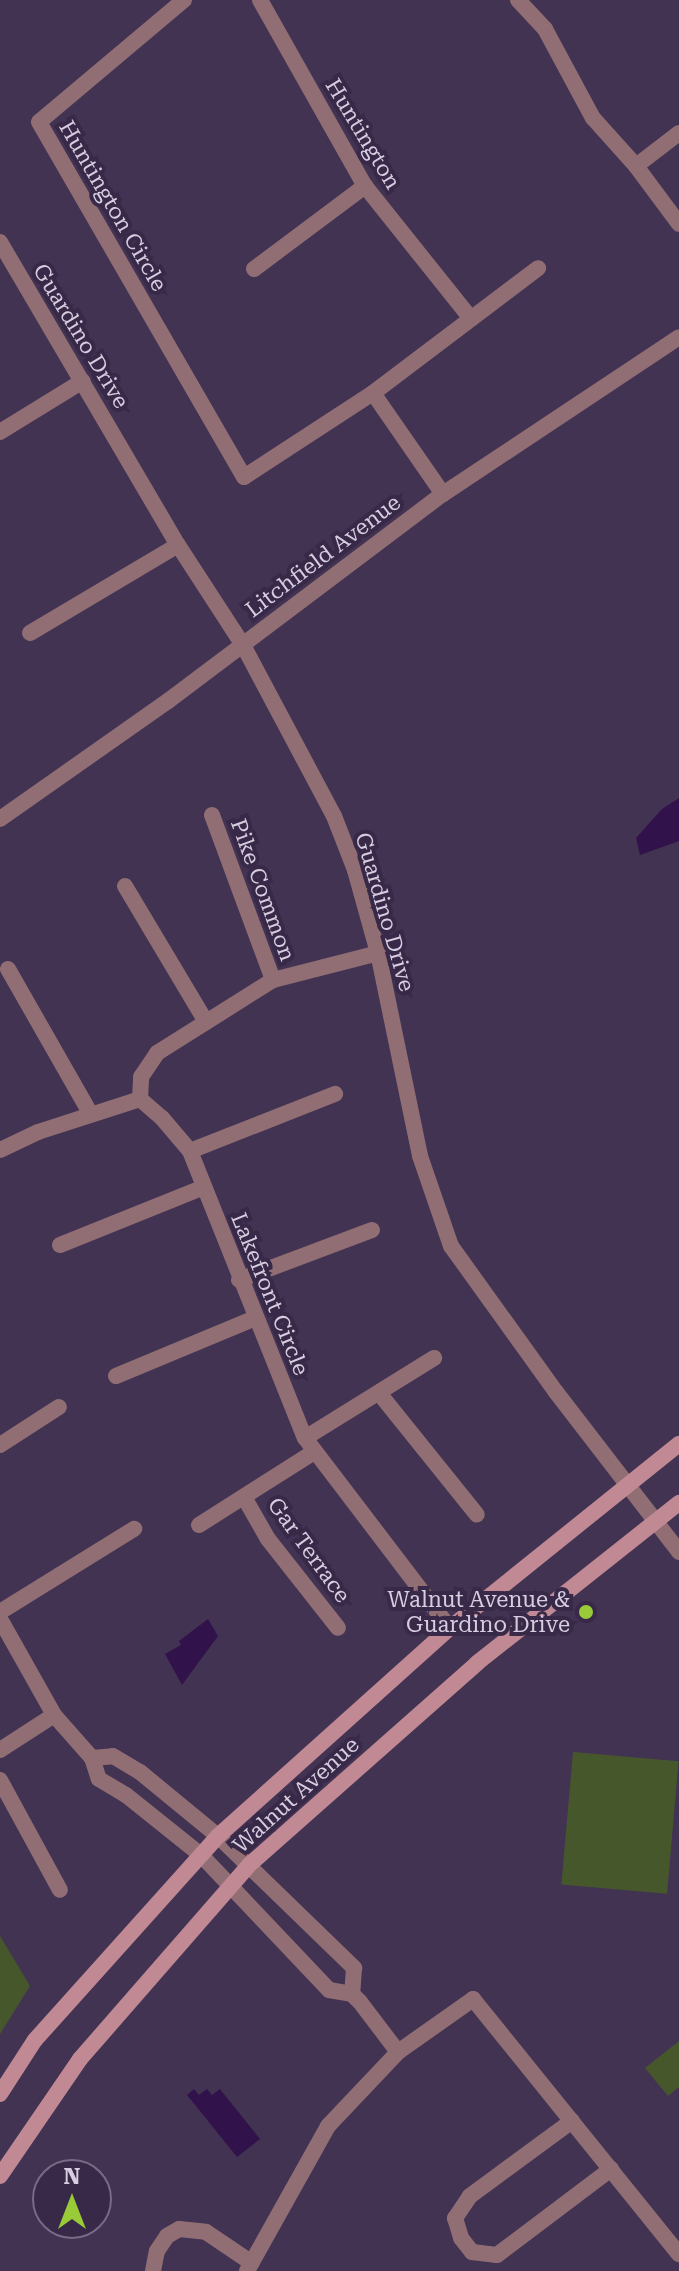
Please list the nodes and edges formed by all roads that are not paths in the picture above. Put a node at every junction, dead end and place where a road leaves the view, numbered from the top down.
1 (184, 0) edge
2 (260, 0) edge
3 (518, 0) edge
4 (679, 133) edge
5 (636, 166) junction
6 (365, 186) junction
7 (679, 224) edge
8 (0, 242) edge
9 (538, 268) dead end
10 (254, 269) dead end
11 (471, 319) junction
12 (679, 337) edge
13 (83, 381) junction
14 (373, 393) junction
15 (0, 432) edge
16 (443, 494) junction
17 (178, 545) junction
18 (30, 633) dead end
19 (243, 645) junction
20 (212, 815) dead end
21 (0, 819) edge
22 (125, 886) dead end
23 (378, 953) junction
24 (8, 969) dead end
25 (273, 980) junction
26 (206, 1022) junction
27 (335, 1094) dead end
28 (140, 1099) junction
29 (90, 1113) junction
30 (0, 1150) edge
31 (190, 1151) junction
32 (204, 1187) junction
33 (372, 1230) dead end
34 (60, 1245) dead end
35 (239, 1280) junction
36 (255, 1318) junction
37 (434, 1358) dead end
38 (116, 1376) dead end
39 (379, 1393) junction
40 (59, 1407) dead end
41 (679, 1444) edge
42 (0, 1445) edge
43 (309, 1445) junction
44 (626, 1485) junction
45 (244, 1497) junction
46 (679, 1503) edge
47 (477, 1515) dead end
48 (655, 1522) junction
49 (199, 1525) dead end
50 (134, 1529) dead end
51 (679, 1552) edge
52 (0, 1612) edge
53 (0, 1619) edge
54 (338, 1628) dead end
55 (450, 1628) junction
56 (54, 1715) junction
57 (0, 1750) edge
58 (92, 1758) junction
59 (0, 1780) edge
60 (218, 1836) junction
61 (201, 1855) junction
62 (249, 1865) junction
63 (230, 1886) junction
64 (60, 1890) dead end
65 (352, 1994) junction
66 (398, 2052) junction
67 (0, 2094) edge
68 (572, 2121) junction
69 (611, 2169) junction
70 (0, 2176) edge
71 (679, 2254) edge
72 (250, 2267) edge
73 (153, 2271) edge

1 - 14 street, Huntington Circle
2 - 6 street, Huntington
3 - 5 street
4 - 5 street
5 - 7 street
6 - 10 street
6 - 11 street, Huntington
8 - 13 street, Guardino Drive
9 - 11 street
11 - 14 street
12 - 16 street, Litchfield Avenue
13 - 15 street
13 - 17 street, Guardino Drive
14 - 16 street
16 - 19 street, Litchfield Avenue
17 - 18 street
17 - 19 street, Guardino Drive
19 - 21 street, Litchfield Avenue
19 - 23 street, Guardino Drive
20 - 25 street, Pike Common
22 - 26 street
23 - 25 street
23 - 44 street, Guardino Drive
24 - 29 street
25 - 26 street
26 - 28 street
27 - 31 street
28 - 29 street
28 - 31 street, Lakefront Circle
29 - 30 street
31 - 32 street, Lakefront Circle
32 - 34 street
32 - 35 street, Lakefront Circle
33 - 35 street
35 - 36 street, Lakefront Circle
36 - 38 street
36 - 43 street, Lakefront Circle
37 - 39 street, Gar Terrace
39 - 43 street, Gar Terrace
39 - 47 street
40 - 42 street
41 - 44 main road, Walnut Avenue
43 - 45 street, Gar Terrace
43 - 55 street, Lakefront Circle
44 - 48 street, Guardino Drive
44 - 55 main road, Walnut Avenue
45 - 49 street, Gar Terrace
45 - 54 street, Gar Terrace
46 - 48 main road, Walnut Avenue
48 - 51 street, Guardino Drive
48 - 62 main road, Walnut Avenue
50 - 52 street
53 - 56 street
55 - 60 main road, Walnut Avenue
56 - 57 street
56 - 58 street
58 - 60 street
58 - 61 street
59 - 64 street
60 - 61 main road, Walnut Avenue
60 - 62 street
61 - 63 street
61 - 67 main road, Walnut Avenue
62 - 63 main road, Walnut Avenue
62 - 65 street
63 - 65 street
63 - 70 main road, Walnut Avenue
65 - 66 street
66 - 68 street
66 - 72 street
68 - 69 street
68 - 69 street
69 - 71 street
72 - 73 street

